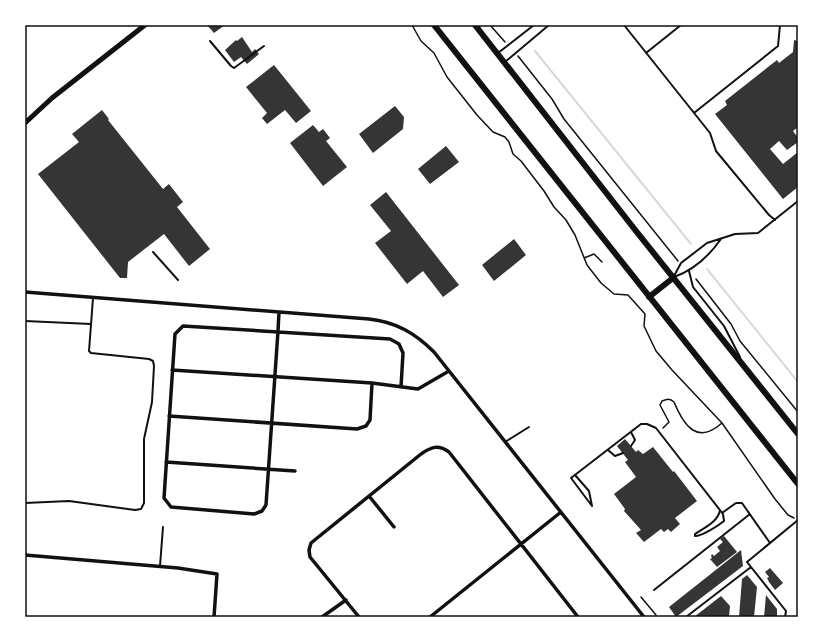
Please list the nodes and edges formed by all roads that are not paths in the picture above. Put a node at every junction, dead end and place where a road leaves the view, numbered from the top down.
1 (145, 25) edge
2 (434, 25) edge
3 (475, 25) edge
4 (534, 25) edge
5 (549, 25) edge
6 (624, 25) edge
7 (681, 25) edge
8 (780, 25) edge
9 (210, 41) dead end
10 (264, 46) dead end
11 (646, 53) junction
12 (497, 54) junction
13 (504, 63) junction
14 (694, 112) junction
15 (25, 123) edge
16 (798, 201) edge
17 (775, 220) junction
18 (722, 238) junction
19 (153, 252) dead end
20 (689, 272) junction
21 (673, 278) junction
22 (178, 280) dead end
23 (25, 292) edge
24 (93, 297) junction
25 (649, 297) junction
26 (279, 312) junction
27 (25, 321) edge
28 (91, 324) junction
29 (278, 331) junction
30 (746, 369) junction
31 (172, 370) junction
32 (449, 371) junction
33 (274, 377) junction
34 (372, 383) junction
35 (401, 387) junction
36 (169, 416) junction
37 (271, 423) junction
38 (528, 427) dead end
39 (631, 432) junction
40 (798, 434) edge
41 (505, 442) junction
42 (631, 446) dead end
43 (608, 450) junction
44 (622, 452) dead end
45 (166, 462) junction
46 (268, 469) junction
47 (295, 470) dead end
48 (575, 475) junction
49 (798, 484) edge
50 (369, 496) junction
51 (25, 503) edge
52 (720, 510) junction
53 (561, 512) junction
54 (722, 513) junction
55 (750, 514) junction
56 (798, 520) edge
57 (163, 527) dead end
58 (394, 527) dead end
59 (770, 543) junction
60 (521, 544) junction
61 (25, 555) edge
62 (160, 566) junction
63 (751, 567) junction
64 (654, 590) dead end
65 (346, 600) junction
66 (214, 617) edge
67 (322, 617) edge
68 (359, 617) edge
69 (430, 617) edge
70 (578, 617) edge
71 (644, 617) edge
72 (686, 617) edge
73 (785, 617) edge

1 - 15 main road
2 - 25 main road
3 - 12 main road
4 - 12 lane
5 - 13 lane
6 - 11 lane
7 - 11 lane
8 - 14 lane
9 - 10 lane
11 - 14 lane
12 - 13 main road
13 - 21 main road
14 - 17 lane
16 - 17 lane
17 - 18 lane
18 - 20 lane
18 - 21 lane
19 - 22 lane
20 - 21 lane
20 - 30 lane
21 - 25 main road
21 - 30 main road
23 - 24 street
24 - 26 street
24 - 28 lane
25 - 49 main road
26 - 29 street
26 - 32 street
27 - 28 lane
28 - 51 lane
29 - 31 street
29 - 33 street
29 - 35 street
30 - 40 main road
31 - 33 street
31 - 36 street
32 - 35 street
32 - 41 street
33 - 34 street
33 - 37 street
34 - 35 street
34 - 37 street
36 - 37 street
36 - 45 street
37 - 46 street
38 - 41 lane
39 - 42 lane
39 - 43 lane
39 - 52 lane
41 - 53 street
43 - 44 lane
43 - 48 lane
45 - 46 street
45 - 46 street
46 - 47 street
48 - 48 lane
50 - 58 street
50 - 60 street
50 - 65 street
52 - 54 lane
52 - 54 lane
53 - 60 street
53 - 71 street
54 - 55 lane
55 - 59 lane
55 - 64 lane
56 - 59 lane
57 - 62 lane
59 - 63 lane
60 - 69 street
60 - 70 street
61 - 62 street
62 - 66 street
63 - 72 lane
63 - 73 lane
65 - 67 street
65 - 68 street

